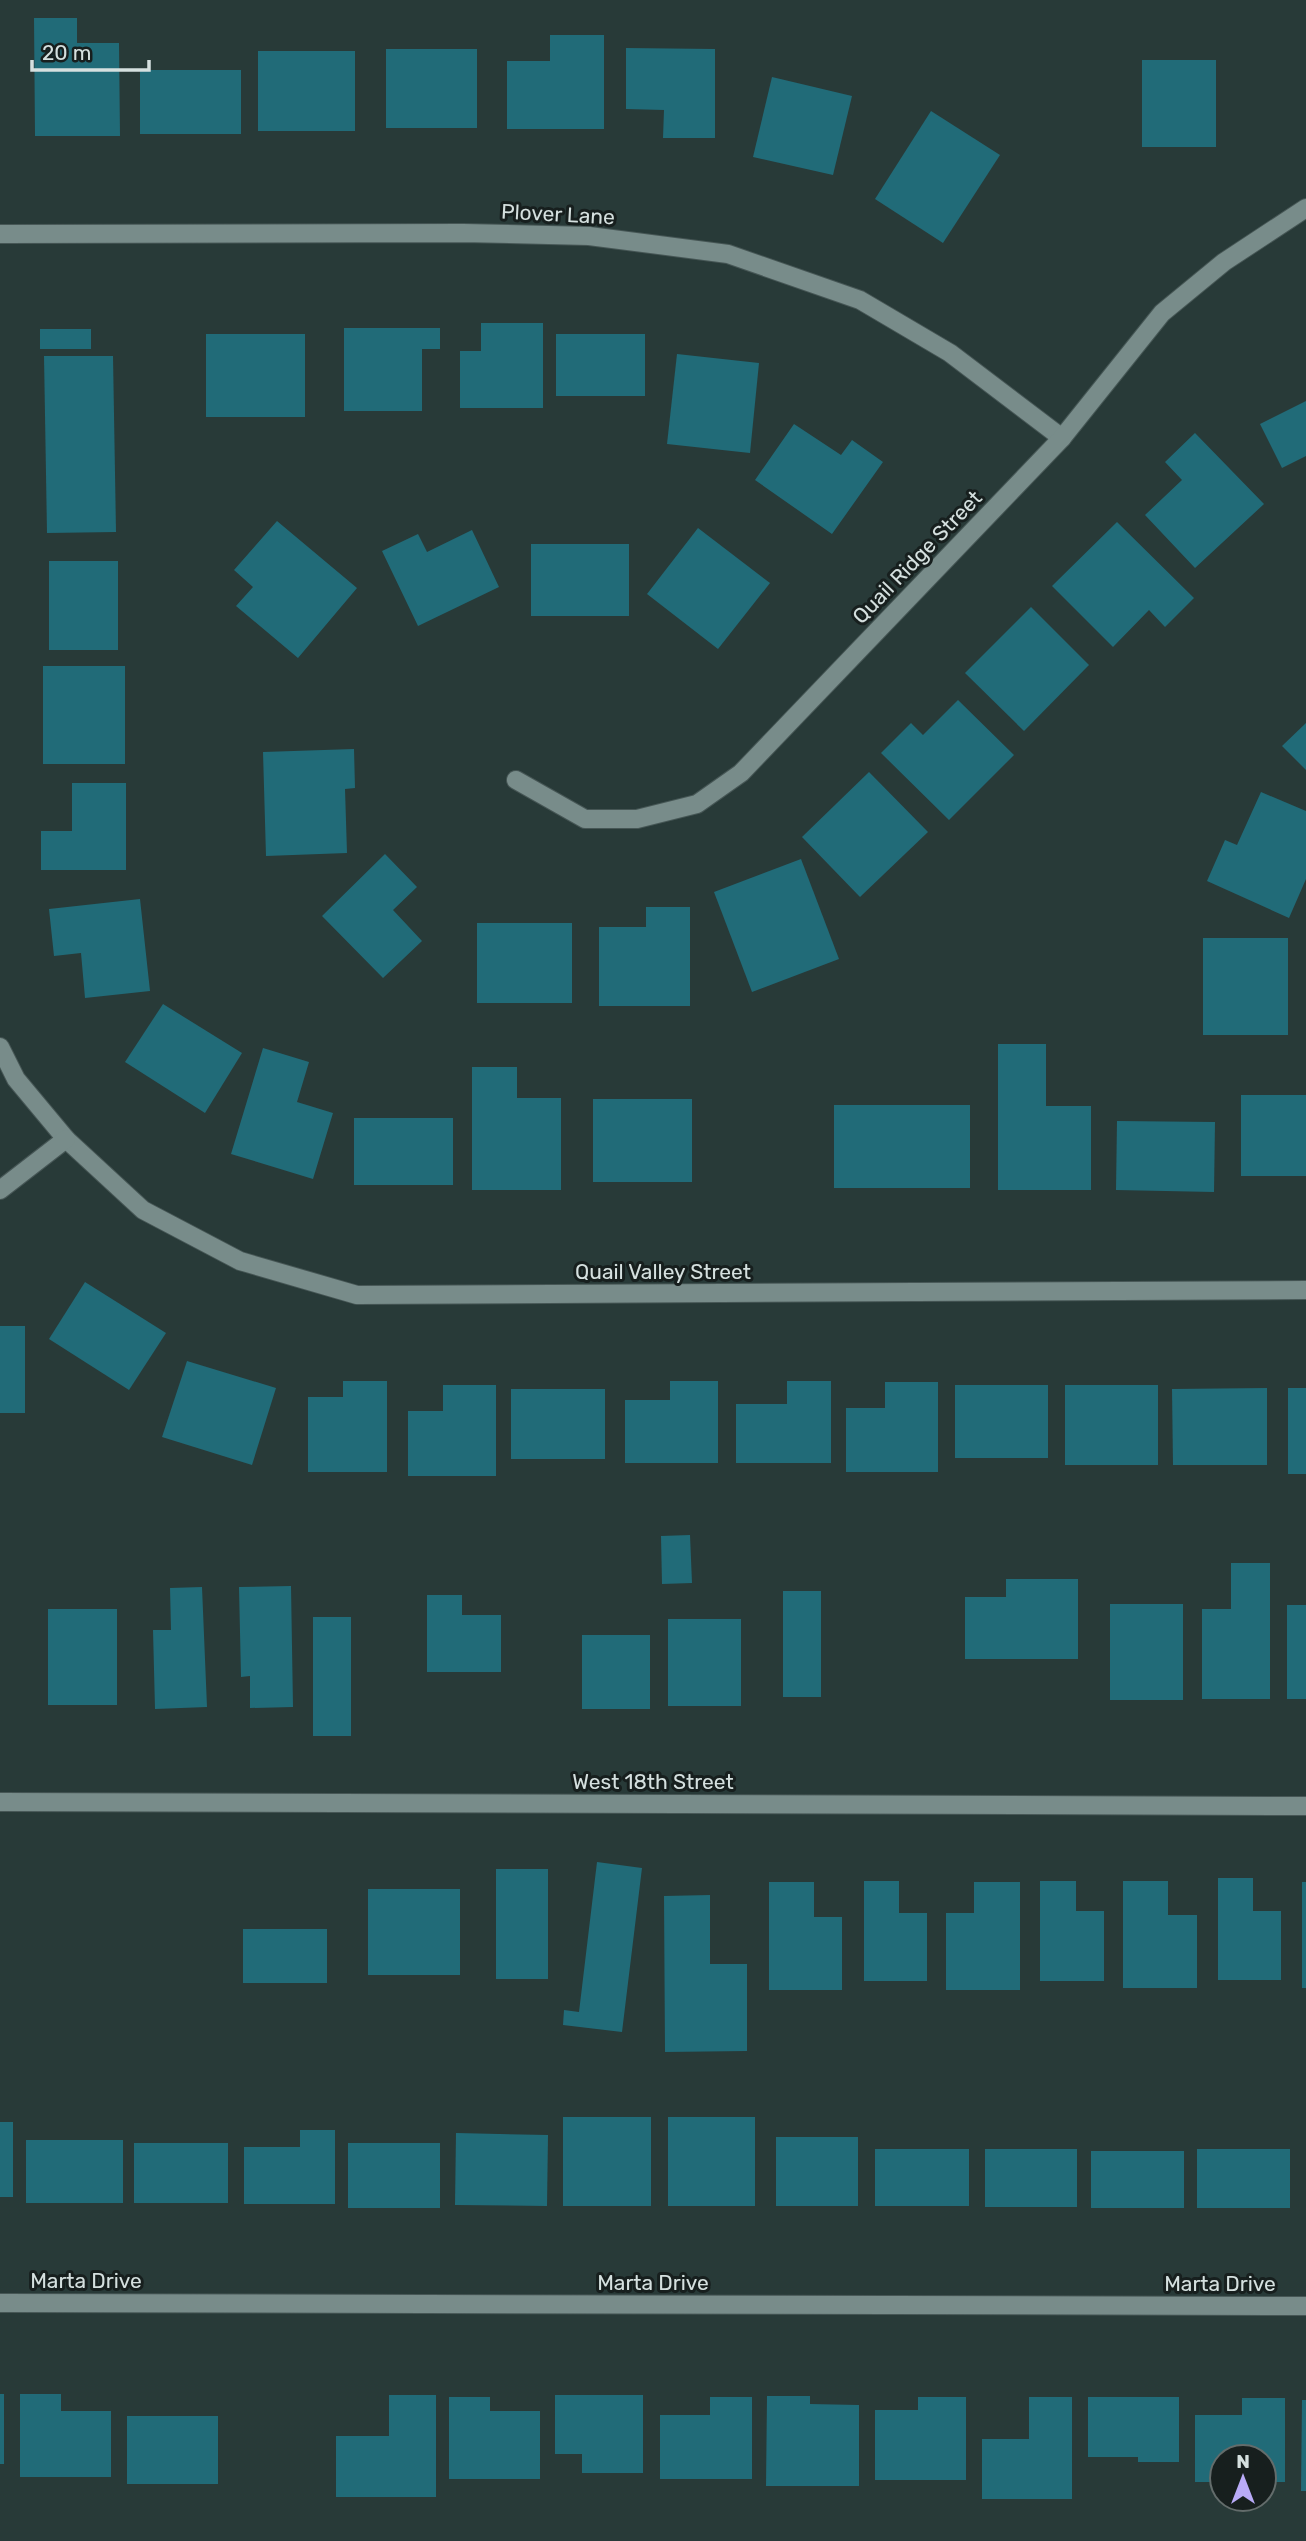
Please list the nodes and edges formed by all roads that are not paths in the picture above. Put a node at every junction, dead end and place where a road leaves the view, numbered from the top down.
1 (1306, 208) edge
2 (0, 234) edge
3 (1062, 438) junction
4 (516, 780) dead end
5 (0, 1047) edge
6 (66, 1139) junction
7 (0, 1190) edge
8 (1306, 1290) edge
9 (0, 1802) edge
10 (1306, 1806) edge
11 (0, 2302) edge
12 (1306, 2306) edge

1 - 3 street, Quail Ridge Street
2 - 3 street, Plover Lane
3 - 4 street, Quail Ridge Street
5 - 6 street, Quail Valley Street
6 - 7 street
6 - 8 street, Quail Valley Street
9 - 10 street, West 18th Street
11 - 12 street, Marta Drive

